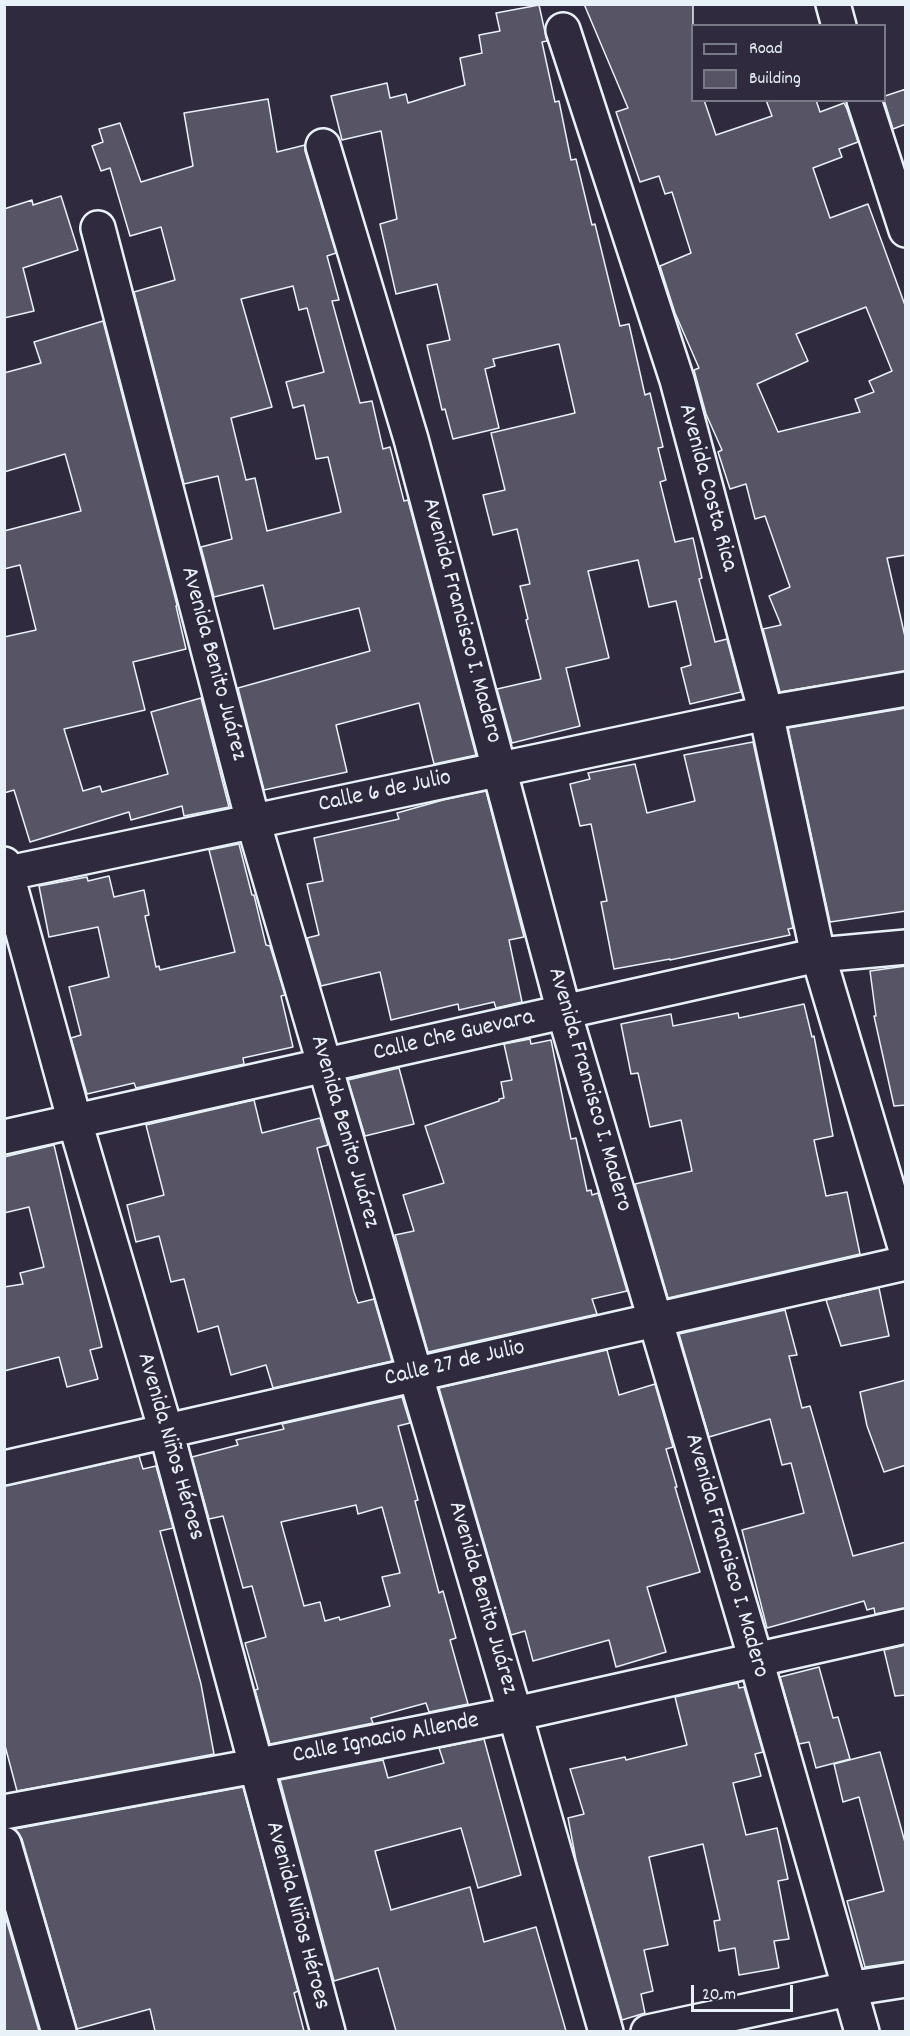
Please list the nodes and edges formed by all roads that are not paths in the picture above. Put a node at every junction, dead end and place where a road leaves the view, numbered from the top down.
1 (833, 4) edge
2 (839, 24) edge
3 (562, 30) dead end
4 (865, 102) edge
5 (323, 146) dead end
6 (98, 228) dead end
7 (906, 230) edge
8 (906, 689) edge
9 (766, 713) junction
10 (500, 769) junction
11 (253, 821) junction
12 (5, 870) edge
13 (906, 947) edge
14 (818, 955) junction
15 (564, 1012) junction
16 (323, 1066) junction
17 (75, 1122) junction
18 (4, 1137) edge
19 (906, 1250) edge
20 (906, 1263) edge
21 (656, 1320) junction
22 (414, 1374) junction
23 (166, 1431) junction
24 (4, 1468) edge
25 (906, 1626) edge
26 (756, 1660) junction
27 (515, 1714) junction
28 (255, 1766) junction
29 (4, 1812) edge
30 (4, 1844) edge
31 (906, 1980) edge
32 (848, 1989) junction
33 (59, 2031) edge
34 (328, 2031) edge
35 (606, 2031) edge
36 (648, 2031) edge
37 (861, 2031) edge

1 - 2 street
3 - 9 street, Avenida Costa Rica
4 - 7 street
5 - 10 street, Avenida Francisco I. Madero
6 - 11 street, Avenida Benito Juárez
8 - 9 street, Calle 6 de Julio
9 - 10 street, Calle 6 de Julio
9 - 14 street, Avenida Costa Rica
10 - 11 street, Calle 6 de Julio
10 - 15 street, Avenida Francisco I. Madero
11 - 12 street, Calle 6 de Julio
11 - 16 street, Avenida Benito Juárez
12 - 17 street, Avenida Niños Héroes
13 - 14 street, Calle Che Guevara
14 - 15 street, Calle Che Guevara
14 - 19 street, Avenida Costa Rica
15 - 16 street, Calle Che Guevara
15 - 21 street, Avenida Francisco I. Madero
16 - 17 street, Calle Che Guevara
16 - 22 street, Avenida Benito Juárez
17 - 18 street, Calle Che Guevara
17 - 23 street, Avenida Niños Héroes
20 - 21 street, Calle 27 de Julio
21 - 22 street, Calle 27 de Julio
21 - 26 street, Avenida Francisco I. Madero
22 - 23 street, Calle 27 de Julio
22 - 27 street, Avenida Benito Juárez
23 - 24 street, Calle 27 de Julio
23 - 28 street, Avenida Niños Héroes
25 - 26 street, Calle Ignacio Allende
26 - 27 street, Calle Ignacio Allende
26 - 32 street, Avenida Francisco I. Madero
27 - 28 street, Calle Ignacio Allende
27 - 35 street, Avenida Benito Juárez
28 - 29 street, Calle Ignacio Allende
28 - 34 street, Avenida Niños Héroes
30 - 33 street
31 - 32 street
32 - 36 street
32 - 37 street, Avenida Francisco I. Madero

